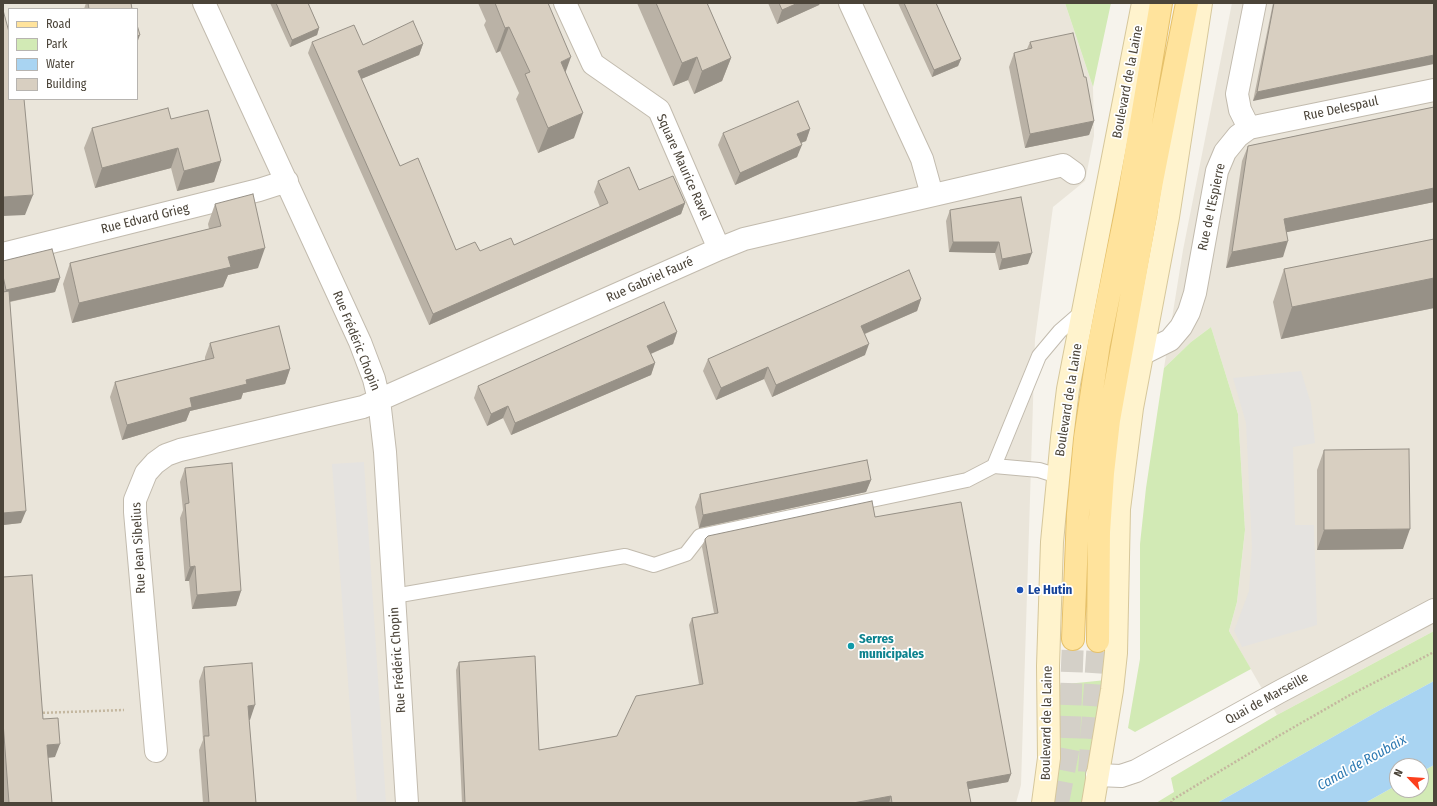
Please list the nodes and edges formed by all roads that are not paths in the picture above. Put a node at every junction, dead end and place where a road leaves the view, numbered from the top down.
1 (204, 3) edge
2 (565, 3) edge
3 (850, 3) edge
4 (1143, 3) edge
5 (1161, 3) edge
6 (1187, 3) edge
7 (1201, 3) edge
8 (1255, 3) edge
9 (1434, 90) edge
10 (1249, 128) junction
11 (1074, 173) dead end
12 (287, 181) junction
13 (932, 195) junction
14 (719, 249) junction
15 (3, 254) edge
16 (1084, 311) junction
17 (1142, 354) junction
18 (379, 400) junction
19 (994, 466) junction
20 (1058, 476) junction
21 (394, 596) junction
22 (1434, 610) edge
23 (1073, 639) tunnel mouth
24 (1098, 641) tunnel mouth
25 (156, 751) dead end
26 (1097, 775) junction
27 (407, 803) edge
28 (1043, 803) edge
29 (1093, 803) edge

1 - 12 street, Rue Frédéric Chopin
2 - 14 street, Square Maurice Ravel
3 - 13 street
4 - 16 main road, Boulevard de la Laine
5 - 23 main road
6 - 24 main road
7 - 17 main road
8 - 10 street
9 - 10 street, Rue Delespaul
10 - 17 street, Rue de l'Espierre
11 - 13 street, Rue Gabriel Fauré
12 - 15 street, Rue Edvard Grieg
12 - 18 street, Rue Frédéric Chopin
13 - 14 street, Rue Gabriel Fauré
14 - 18 street, Rue Gabriel Fauré
16 - 19 lane
16 - 20 main road, Boulevard de la Laine
17 - 26 main road
18 - 21 street, Rue Frédéric Chopin
18 - 25 street, Rue Jean Sibelius
19 - 20 lane
19 - 21 lane
20 - 28 main road, Boulevard de la Laine
21 - 27 street, Rue Frédéric Chopin
22 - 26 street, Quai de Marseille
26 - 29 main road

